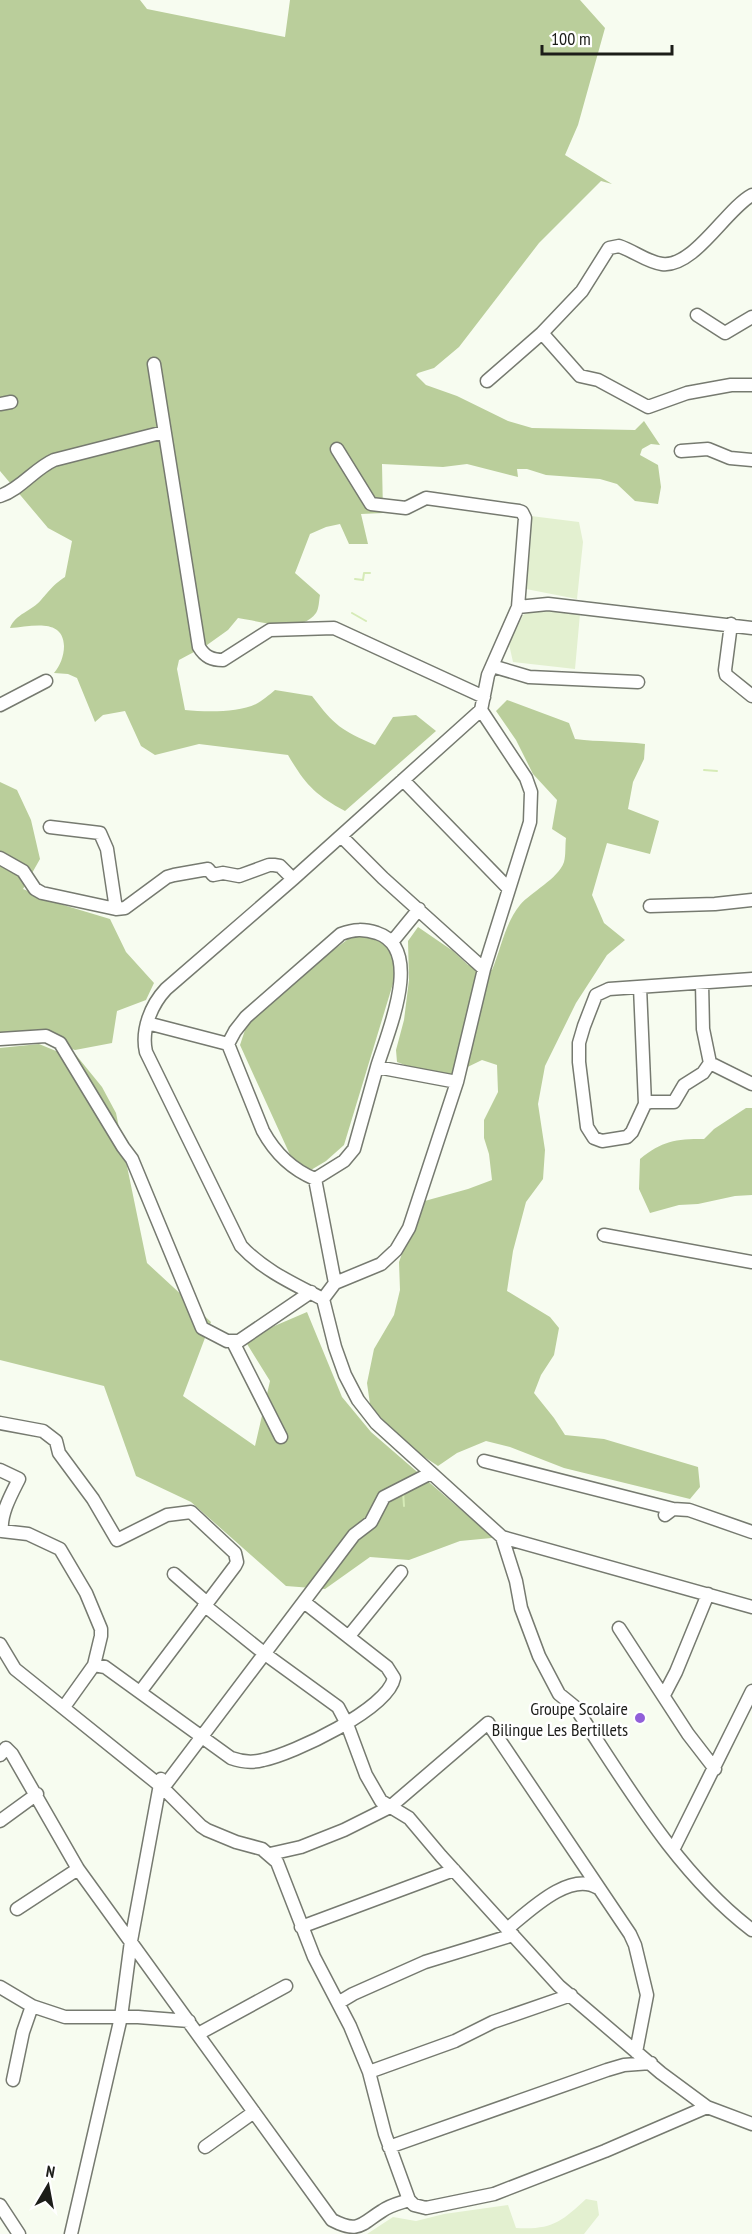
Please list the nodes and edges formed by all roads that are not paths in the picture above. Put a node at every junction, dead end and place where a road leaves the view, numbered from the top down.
1 (752, 195) edge
2 (697, 315) dead end
3 (752, 317) edge
4 (542, 333) junction
5 (154, 364) dead end
6 (487, 381) dead end
7 (752, 385) edge
8 (164, 432) junction
9 (337, 449) dead end
10 (681, 451) dead end
11 (752, 460) edge
12 (0, 496) edge
13 (518, 607) junction
14 (731, 624) junction
15 (752, 628) edge
16 (492, 666) junction
17 (46, 681) dead end
18 (638, 682) dead end
19 (752, 696) edge
20 (484, 697) junction
21 (0, 705) edge
22 (481, 710) junction
23 (404, 780) junction
24 (50, 827) dead end
25 (341, 836) junction
26 (0, 858) edge
27 (293, 879) junction
28 (509, 889) junction
29 (752, 900) edge
30 (650, 906) dead end
31 (116, 909) junction
32 (419, 909) junction
33 (392, 942) junction
34 (484, 969) junction
35 (752, 979) edge
36 (702, 982) junction
37 (640, 987) junction
38 (147, 1023) junction
39 (0, 1039) edge
40 (228, 1044) junction
41 (710, 1063) junction
42 (377, 1067) junction
43 (457, 1082) junction
44 (752, 1084) edge
45 (645, 1104) junction
46 (315, 1179) junction
47 (604, 1234) dead end
48 (752, 1262) edge
49 (335, 1283) junction
50 (311, 1293) junction
51 (323, 1299) junction
52 (233, 1342) junction
53 (0, 1423) edge
54 (281, 1437) dead end
55 (484, 1461) dead end
56 (0, 1470) edge
57 (431, 1473) junction
58 (752, 1532) edge
59 (502, 1537) junction
60 (401, 1572) dead end
61 (174, 1574) dead end
62 (708, 1594) junction
63 (304, 1602) junction
64 (205, 1604) junction
65 (752, 1607) edge
66 (619, 1628) dead end
67 (349, 1636) junction
68 (0, 1644) edge
69 (265, 1654) junction
70 (94, 1665) junction
71 (752, 1691) edge
72 (140, 1692) junction
73 (664, 1695) junction
74 (64, 1707) junction
75 (347, 1724) junction
76 (200, 1738) junction
77 (0, 1755) edge
78 (715, 1769) junction
79 (161, 1784) junction
80 (37, 1794) junction
81 (390, 1807) junction
82 (0, 1821) edge
83 (673, 1850) junction
84 (270, 1854) junction
85 (78, 1869) junction
86 (454, 1870) junction
87 (599, 1889) junction
88 (17, 1909) dead end
89 (301, 1927) junction
90 (752, 1930) edge
91 (510, 1932) junction
92 (131, 1941) junction
93 (286, 1986) dead end
94 (0, 1987) edge
95 (571, 1995) junction
96 (338, 2003) junction
97 (32, 2006) junction
98 (121, 2017) junction
99 (189, 2021) junction
100 (198, 2034) junction
101 (636, 2052) junction
102 (651, 2063) junction
103 (369, 2072) junction
104 (13, 2080) dead end
105 (707, 2107) junction
106 (254, 2112) junction
107 (752, 2124) edge
108 (205, 2147) dead end
109 (389, 2147) junction
110 (409, 2200) junction
111 (0, 2205) edge
112 (363, 2229) edge
113 (19, 2234) edge
114 (71, 2234) edge

1 - 4 street
2 - 3 street
4 - 6 street
4 - 7 street
5 - 8 street
8 - 12 street
8 - 20 street
9 - 13 street
10 - 11 street
13 - 14 street
13 - 16 street
14 - 15 street
14 - 19 street
16 - 18 street
16 - 20 street
17 - 21 street
20 - 22 street
22 - 23 street
22 - 28 street
23 - 25 street
23 - 28 street
24 - 31 street
25 - 27 street
25 - 32 street
26 - 31 street
27 - 31 street
27 - 38 street
28 - 34 street
29 - 30 street
32 - 33 street
32 - 34 street
33 - 40 street
33 - 42 street
34 - 43 street
35 - 36 street
36 - 37 street
36 - 41 street
37 - 45 street
37 - 45 street
38 - 40 street
38 - 50 street
39 - 52 street
40 - 46 street
41 - 44 street
41 - 45 street
42 - 43 street
42 - 46 street
43 - 49 street
46 - 49 street
47 - 48 street
49 - 51 street
50 - 51 street
50 - 52 street
51 - 57 street
52 - 54 street
53 - 64 street
55 - 58 street
56 - 70 street
57 - 59 street
57 - 63 street
59 - 62 street
59 - 83 street
60 - 67 street
61 - 64 street
62 - 65 street
62 - 73 street
63 - 67 street
63 - 69 street
64 - 69 street
64 - 72 street
66 - 73 street
67 - 75 street
68 - 74 street
69 - 75 street
69 - 76 street
70 - 72 street
70 - 74 street
71 - 78 street
72 - 76 street
73 - 78 street
74 - 79 street
75 - 76 street
75 - 81 street
76 - 79 street
77 - 80 street
78 - 83 street
79 - 84 street
79 - 92 street
80 - 82 street
80 - 85 street
81 - 84 street
81 - 86 street
81 - 87 street
83 - 90 street
84 - 89 street
85 - 88 street
85 - 92 street
86 - 89 street
86 - 91 street
87 - 91 street
87 - 101 street
89 - 96 street
91 - 95 street
91 - 96 street
92 - 98 street
92 - 99 street
93 - 100 street
94 - 97 street
95 - 101 street
95 - 103 street
96 - 103 street
97 - 98 street
97 - 104 street
98 - 99 street
98 - 114 street
99 - 100 street
100 - 106 street
101 - 102 street
102 - 105 street
102 - 109 street
103 - 109 street
105 - 107 street
105 - 110 street
106 - 108 street
106 - 112 street
109 - 110 street
110 - 112 street
111 - 113 street

